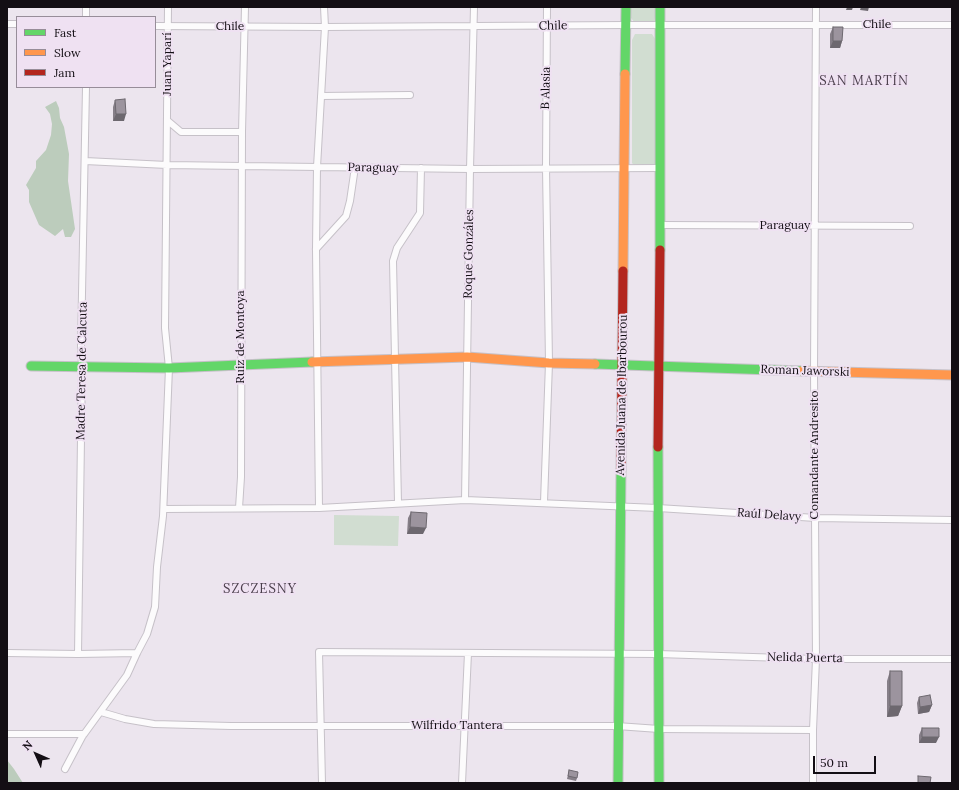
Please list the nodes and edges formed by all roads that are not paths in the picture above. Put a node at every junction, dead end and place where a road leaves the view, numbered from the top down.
1 (168, 7) edge
2 (245, 7) edge
3 (324, 7) edge
4 (474, 7) edge
5 (547, 7) edge
6 (626, 7) edge
7 (660, 7) edge
8 (816, 7) edge
9 (626, 25) junction
10 (660, 25) junction
11 (816, 25) junction
12 (952, 25) edge
13 (156, 26) edge
14 (474, 26) junction
15 (547, 26) junction
16 (168, 27) junction
17 (244, 27) junction
18 (325, 27) junction
19 (86, 88) edge
20 (410, 95) dead end
21 (321, 96) junction
22 (168, 121) junction
23 (242, 132) junction
24 (85, 160) junction
25 (167, 165) junction
26 (242, 166) junction
27 (317, 167) junction
28 (355, 167) junction
29 (421, 168) junction
30 (546, 168) junction
31 (625, 168) junction
32 (660, 168) junction
33 (470, 169) junction
34 (660, 225) junction
35 (815, 226) junction
36 (910, 226) dead end
37 (316, 249) junction
38 (468, 357) junction
39 (396, 360) junction
40 (317, 362) junction
41 (549, 363) junction
42 (241, 364) junction
43 (31, 366) dead end
44 (82, 366) junction
45 (622, 366) junction
46 (659, 367) junction
47 (169, 368) junction
48 (814, 371) junction
49 (952, 375) edge
50 (465, 500) junction
51 (544, 502) junction
52 (398, 503) junction
53 (621, 506) junction
54 (239, 508) junction
55 (319, 508) junction
56 (658, 508) junction
57 (164, 509) junction
58 (816, 518) junction
59 (952, 520) edge
60 (7, 653) edge
61 (137, 653) junction
62 (468, 653) junction
63 (78, 654) junction
64 (620, 654) junction
65 (658, 654) junction
66 (816, 658) junction
67 (952, 659) edge
68 (101, 712) junction
69 (321, 726) junction
70 (465, 726) junction
71 (619, 726) junction
72 (659, 729) junction
73 (813, 730) junction
74 (7, 734) edge
75 (84, 734) junction
76 (65, 769) dead end
77 (322, 783) edge
78 (462, 783) edge
79 (618, 783) edge
80 (659, 783) edge
81 (813, 783) edge

1 - 16 street, Juan Yaparí
2 - 17 street, Ruiz de Montoya
3 - 18 street
4 - 14 street, Roque Gonzáles
5 - 15 street, B Alasia
6 - 9 main road, Avenida Juana de Ibarbourou
7 - 10 main road
8 - 11 street, Comandante Andresito
9 - 10 street, Chile
9 - 15 street, Chile
9 - 31 main road, Avenida Juana de Ibarbourou
10 - 11 street, Chile
10 - 32 main road
11 - 12 street, Chile
11 - 35 street, Comandante Andresito
13 - 16 street, Chile
14 - 15 street, Chile
14 - 18 street, Chile
14 - 33 street, Roque Gonzáles
15 - 30 street, B Alasia
16 - 17 street, Chile
16 - 22 street, Juan Yaparí
17 - 18 street, Chile
17 - 23 street, Ruiz de Montoya
18 - 21 street
19 - 24 street, Madre Teresa de Calcuta
20 - 21 street
21 - 27 street
22 - 23 street
22 - 25 street, Juan Yaparí
23 - 26 street, Ruiz de Montoya
24 - 25 street, Paraguay
24 - 44 street, Madre Teresa de Calcuta
25 - 26 street, Paraguay
25 - 47 street, Juan Yaparí
26 - 27 street, Paraguay
26 - 42 street, Ruiz de Montoya
27 - 28 street, Paraguay
27 - 37 street
28 - 29 street, Paraguay
28 - 37 street
29 - 33 street, Paraguay
29 - 39 street
30 - 31 street, Paraguay
30 - 33 street, Paraguay
30 - 41 street, B Alasia
31 - 32 street, Paraguay
31 - 45 main road, Avenida Juana de Ibarbourou
32 - 34 main road
33 - 38 street, Roque Gonzáles
34 - 35 street, Paraguay
34 - 46 main road
35 - 36 street, Paraguay
35 - 48 street, Comandante Andresito
37 - 40 street
38 - 39 main road, Roman Jaworski
38 - 41 main road, Roman Jaworski
38 - 50 street, Roque Gonzáles
39 - 40 main road, Roman Jaworski
39 - 52 street
40 - 42 main road, Roman Jaworski
40 - 55 street
41 - 45 main road, Roman Jaworski
41 - 51 street, B Alasia
42 - 47 main road, Roman Jaworski
42 - 54 street, Ruiz de Montoya
43 - 44 main road, Roman Jaworski
44 - 47 main road, Roman Jaworski
44 - 63 street, Madre Teresa de Calcuta
45 - 46 main road, Roman Jaworski
45 - 53 main road, Avenida Juana de Ibarbourou
46 - 48 main road, Roman Jaworski
46 - 56 main road
47 - 57 street, Juan Yaparí
48 - 49 main road, Roman Jaworski
48 - 58 street, Comandante Andresito
50 - 51 street, Raúl Delavy
50 - 52 street, Raúl Delavy
51 - 53 street, Raúl Delavy
52 - 55 street, Raúl Delavy
53 - 56 street, Raúl Delavy
53 - 64 main road, Avenida Juana de Ibarbourou
54 - 55 street
54 - 57 street
56 - 58 street, Raúl Delavy
56 - 65 main road
57 - 61 street, Juan Yaparí
58 - 59 street, Raúl Delavy
58 - 66 street, Comandante Andresito
60 - 63 street
61 - 63 street
61 - 68 street, Juan Yaparí
62 - 64 street, Nelida Puerta
62 - 69 street, Nelida Puerta
62 - 70 street
64 - 65 street, Nelida Puerta
64 - 71 main road, Avenida Juana de Ibarbourou
65 - 66 street, Nelida Puerta
65 - 72 main road
66 - 67 street, Nelida Puerta
66 - 73 street, Comandante Andresito
68 - 69 street, Wilfrido Tantera
68 - 75 street, Juan Yaparí
69 - 70 street, Wilfrido Tantera
69 - 77 street
70 - 71 street, Wilfrido Tantera
70 - 78 street
71 - 72 street, Wilfrido Tantera
71 - 79 main road, Avenida Juana de Ibarbourou
72 - 73 street, Wilfrido Tantera
72 - 80 main road
73 - 81 street, Comandante Andresito
74 - 75 street
75 - 76 street, Juan Yaparí

